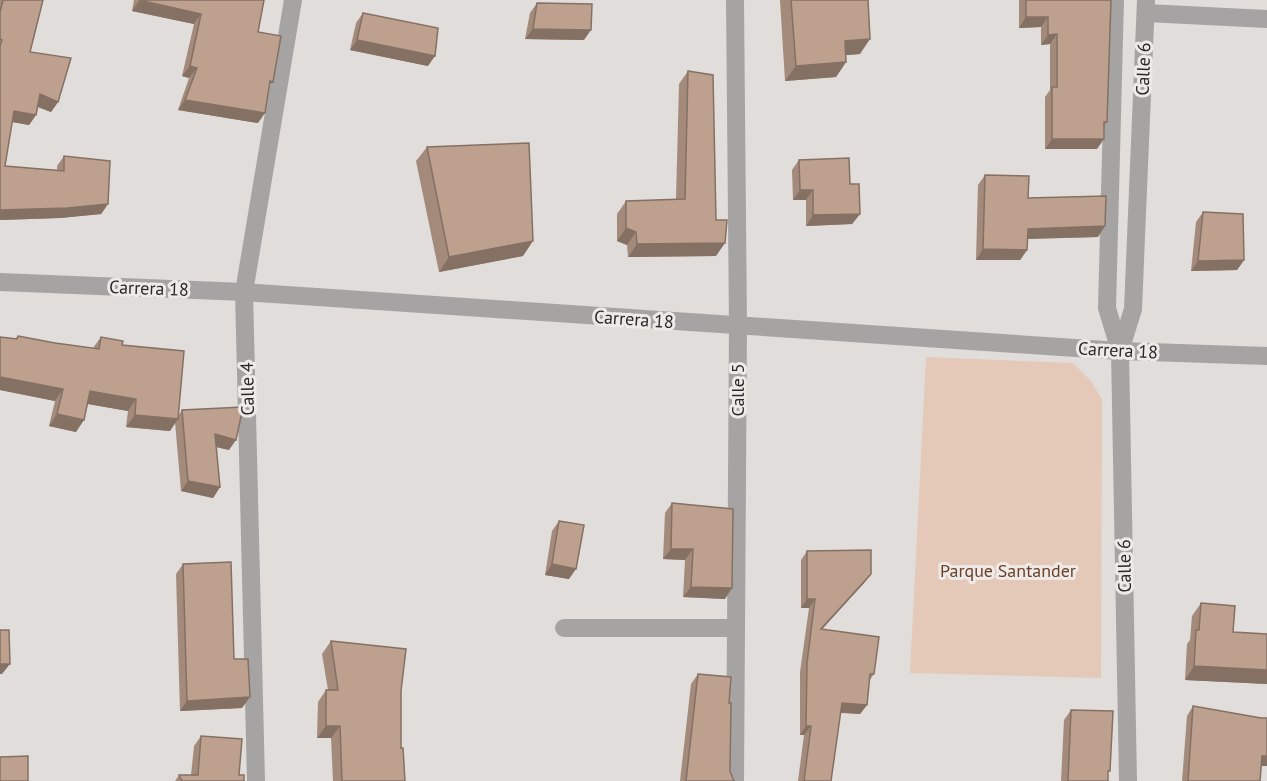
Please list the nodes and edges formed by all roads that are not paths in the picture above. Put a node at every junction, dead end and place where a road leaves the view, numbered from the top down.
1 (293, 0) edge
2 (735, 0) edge
3 (1114, 0) edge
4 (1146, 6) edge
5 (1267, 19) edge
6 (0, 282) edge
7 (244, 292) junction
8 (738, 326) junction
9 (1120, 351) junction
10 (1267, 356) edge
11 (564, 628) dead end
12 (736, 628) junction
13 (256, 781) edge
14 (735, 781) edge
15 (1128, 781) edge

1 - 7 street, Calle 4
2 - 8 street, Calle 5
3 - 9 street, Calle 6
4 - 5 street
4 - 9 street, Calle 6
6 - 7 street, Carrera 18
7 - 8 street, Carrera 18
7 - 13 street, Calle 4
8 - 9 street, Carrera 18
8 - 12 street, Calle 5
9 - 10 street, Carrera 18
9 - 15 street, Calle 6
11 - 12 street
12 - 14 street, Calle 5

